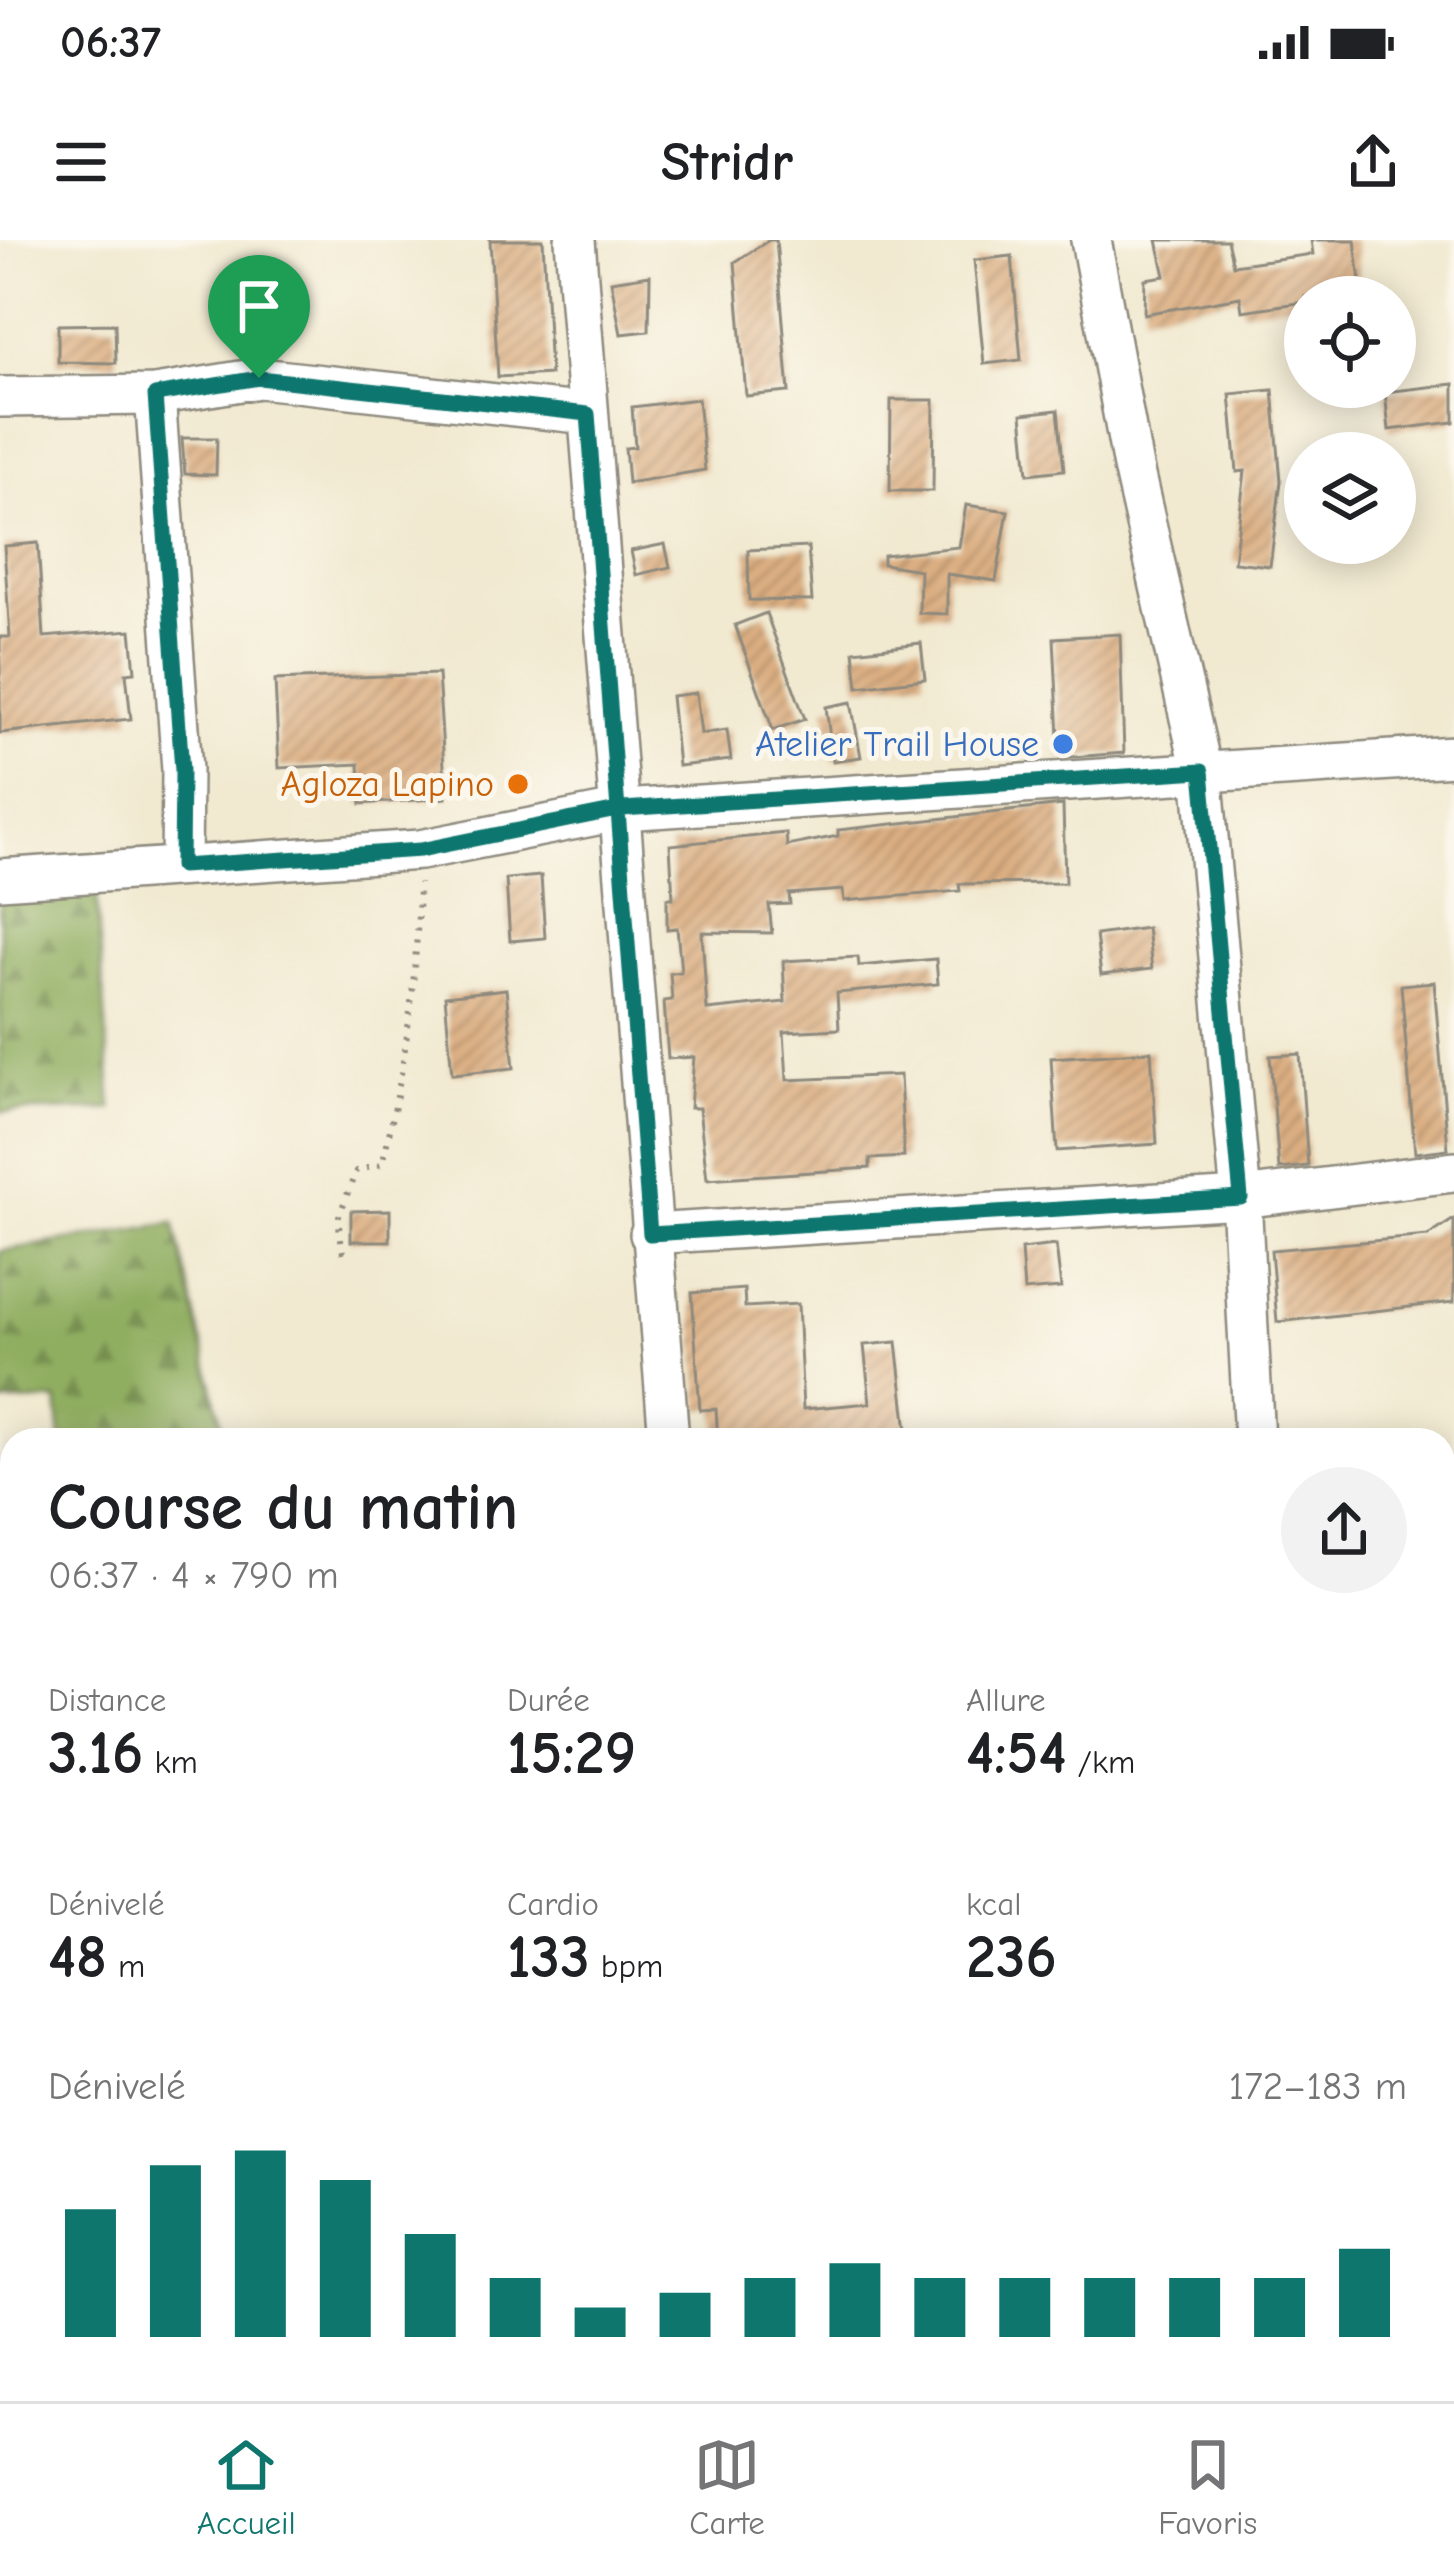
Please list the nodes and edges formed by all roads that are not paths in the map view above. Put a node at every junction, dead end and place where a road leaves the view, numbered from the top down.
1 (574, 240) edge
2 (1091, 240) edge
3 (155, 395) junction
4 (0, 397) edge
5 (588, 414) junction
6 (1454, 756) edge
7 (1202, 771) junction
8 (622, 809) junction
9 (181, 866) junction
10 (0, 879) edge
11 (1454, 1172) edge
12 (1241, 1198) junction
13 (650, 1234) junction
14 (668, 1428) edge
15 (1253, 1428) edge

1 - 5 street
2 - 7 street
3 - 4 street
3 - 5 street
3 - 9 street
5 - 8 street
6 - 7 street
7 - 8 street
7 - 12 street
8 - 9 street
8 - 13 street
9 - 10 street
11 - 12 street
12 - 13 street
12 - 15 street
13 - 14 street

